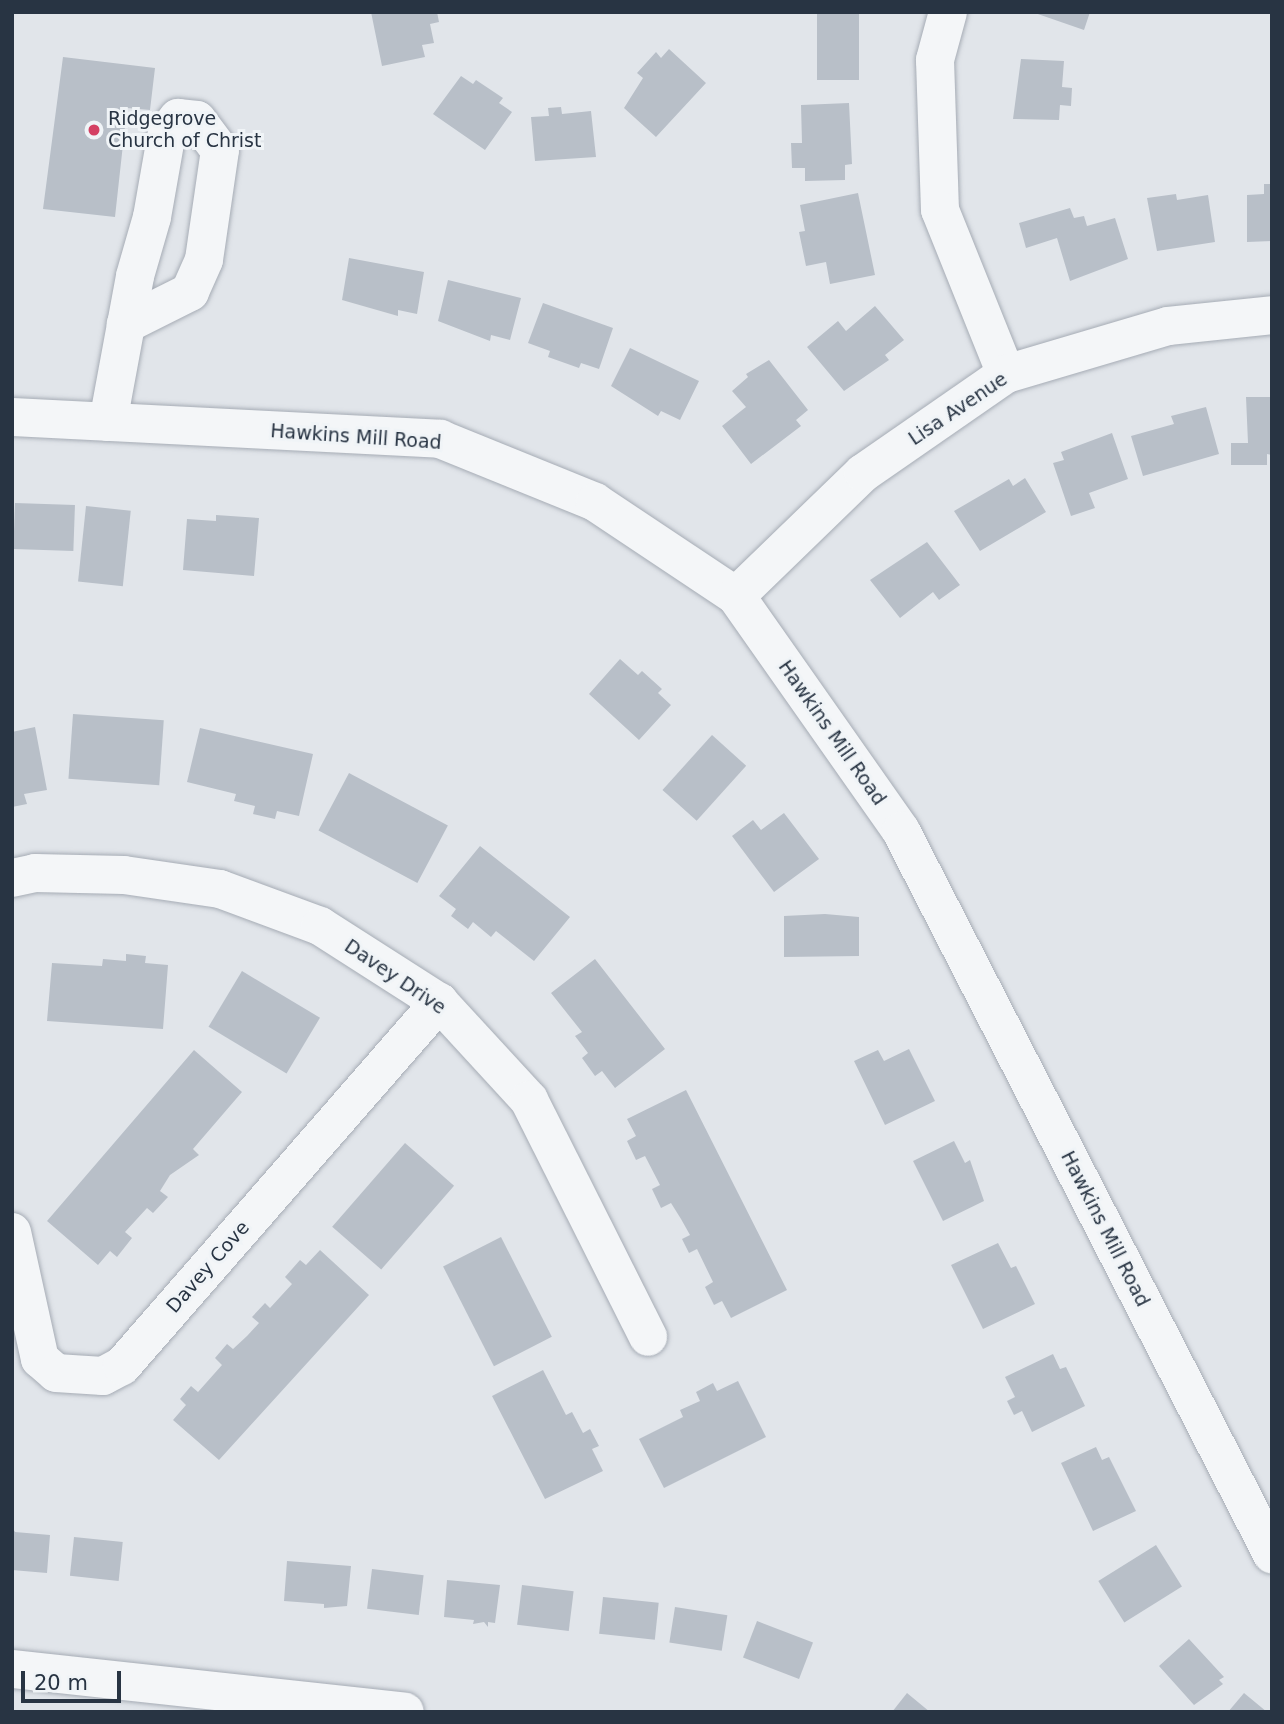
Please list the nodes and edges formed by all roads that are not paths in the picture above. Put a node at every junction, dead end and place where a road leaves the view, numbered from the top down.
1 (948, 12) edge
2 (1272, 315) edge
3 (126, 324) junction
4 (1006, 374) junction
5 (12, 417) edge
6 (108, 422) junction
7 (736, 596) junction
8 (12, 878) edge
9 (439, 1002) junction
10 (12, 1232) edge
11 (648, 1337) dead end
12 (1272, 1554) edge
13 (12, 1670) edge
14 (196, 1701) edge
15 (405, 1712) edge

1 - 4 street
2 - 4 street, Lisa Avenue
3 - 3 street
3 - 6 street
4 - 7 street, Lisa Avenue
5 - 6 street, Hawkins Mill Road
6 - 7 street, Hawkins Mill Road
7 - 12 street, Hawkins Mill Road
8 - 9 street, Davey Drive
9 - 10 street, Davey Cove
9 - 11 street, Davey Drive
13 - 14 street
14 - 15 street

